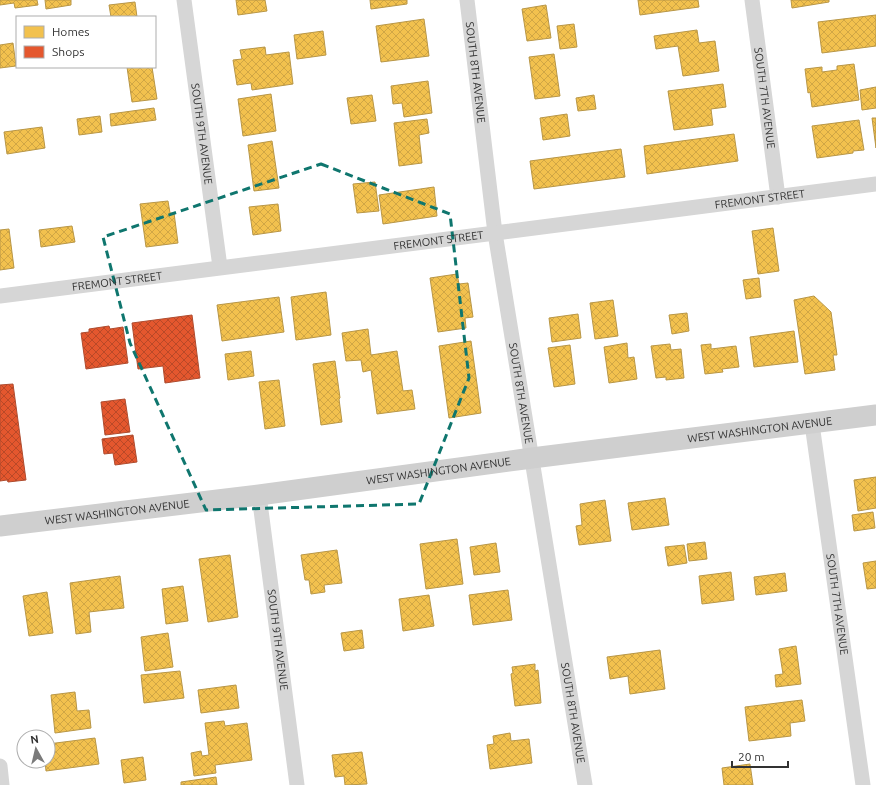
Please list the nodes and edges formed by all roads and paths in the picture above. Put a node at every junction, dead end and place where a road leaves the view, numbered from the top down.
1 (184, 0) edge
2 (466, 0) edge
3 (752, 0) edge
4 (876, 184) edge
5 (778, 197) junction
6 (495, 233) junction
7 (220, 267) junction
8 (0, 296) edge
9 (876, 415) edge
10 (812, 424) junction
11 (532, 458) junction
12 (259, 495) junction
13 (0, 526) edge
14 (0, 766) edge
15 (2, 785) edge
16 (297, 785) edge
17 (585, 785) edge
18 (863, 785) edge

1 - 7 street, SOUTH 9TH AVENUE
2 - 6 street, SOUTH 8TH AVENUE
3 - 5 street, SOUTH 7TH AVENUE
4 - 5 street, FREMONT STREET
5 - 6 street, FREMONT STREET
6 - 7 street, FREMONT STREET
6 - 11 street, SOUTH 8TH AVENUE
7 - 8 street, FREMONT STREET
9 - 10 main road, WEST WASHINGTON AVENUE
10 - 11 main road, WEST WASHINGTON AVENUE
10 - 18 street, SOUTH 7TH AVENUE
11 - 12 main road, WEST WASHINGTON AVENUE
11 - 17 street, SOUTH 8TH AVENUE
12 - 13 main road, WEST WASHINGTON AVENUE
12 - 16 street, SOUTH 9TH AVENUE
14 - 15 street

